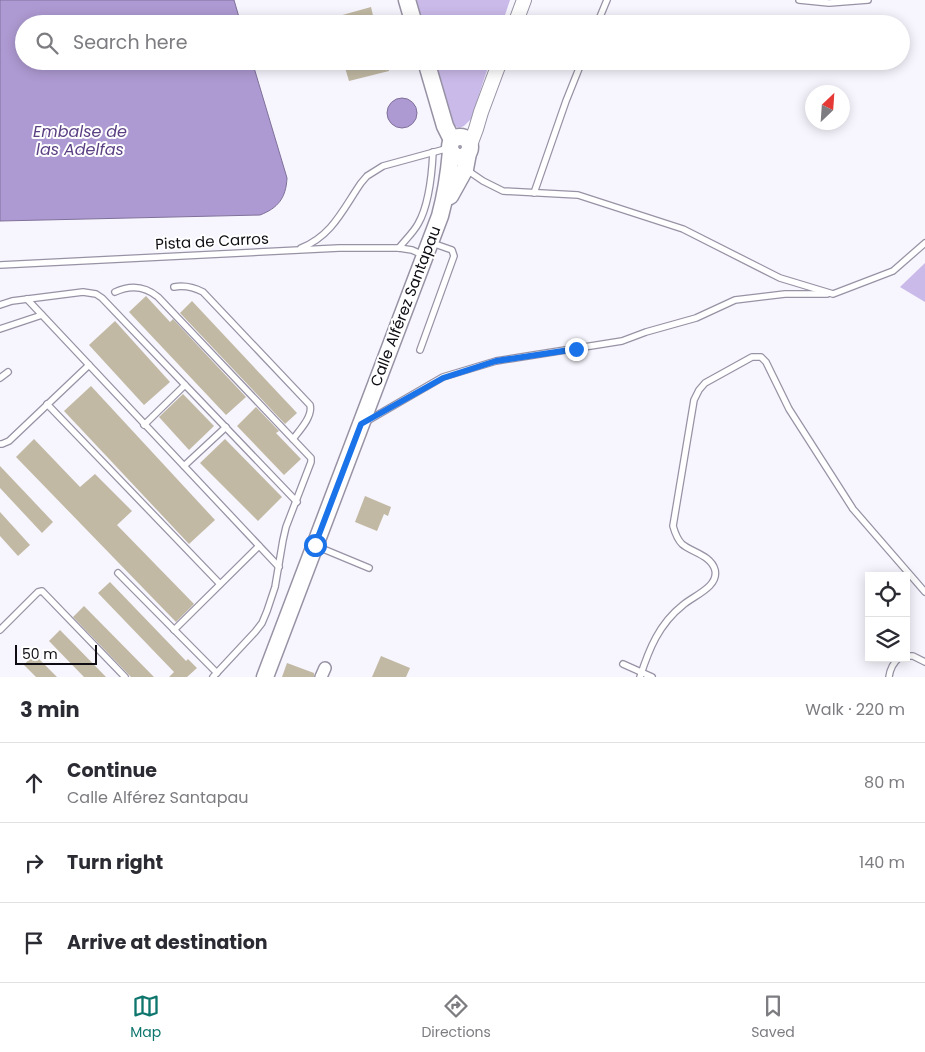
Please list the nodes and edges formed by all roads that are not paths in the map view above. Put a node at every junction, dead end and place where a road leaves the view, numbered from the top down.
1 (407, 0) edge
2 (524, 0) edge
3 (607, 0) edge
4 (799, 0) edge
5 (868, 0) edge
6 (411, 15) edge
7 (518, 15) edge
8 (601, 15) edge
9 (429, 70) edge
10 (496, 70) edge
11 (578, 70) edge
12 (456, 149) junction
13 (534, 192) junction
14 (440, 216) junction
15 (925, 243) edge
16 (399, 248) junction
17 (427, 249) junction
18 (297, 250) junction
19 (0, 265) edge
20 (174, 287) dead end
21 (115, 292) dead end
22 (834, 294) junction
23 (27, 299) junction
24 (0, 305) edge
25 (42, 315) junction
26 (0, 329) edge
27 (420, 350) dead end
28 (89, 365) junction
29 (8, 372) dead end
30 (0, 378) edge
31 (185, 385) junction
32 (47, 404) junction
33 (144, 424) junction
34 (361, 424) junction
35 (226, 427) junction
36 (293, 439) junction
37 (0, 444) edge
38 (184, 466) junction
39 (297, 502) junction
40 (315, 545) junction
41 (259, 546) junction
42 (279, 568) junction
43 (369, 568) dead end
44 (118, 573) dead end
45 (220, 584) junction
46 (925, 592) edge
47 (0, 630) edge
48 (174, 630) junction
49 (910, 657) edge
50 (895, 662) edge
51 (925, 662) edge
52 (623, 664) dead end
53 (640, 674) edge
54 (215, 675) edge
55 (125, 677) edge
56 (265, 677) edge
57 (652, 677) edge
58 (889, 677) edge

1 - 6 main road
2 - 7 street
3 - 8 lane
4 - 5 lane
9 - 12 main road
10 - 12 street, Calle Alférez Santapau
11 - 13 lane
12 - 13 lane
12 - 14 main road, Calle Alférez Santapau
12 - 14 main road, Calle Alférez Santapau
12 - 16 lane
12 - 18 lane
13 - 22 lane
14 - 17 main road, Calle Alférez Santapau
15 - 22 lane
16 - 17 lane, Pista de Carros
16 - 18 lane, Pista de Carros
17 - 27 lane, Pista de Carros
17 - 34 main road, Calle Alférez Santapau
18 - 19 lane, Pista de Carros
20 - 36 lane
21 - 36 lane
22 - 34 lane
23 - 24 lane
23 - 25 lane
23 - 31 lane
25 - 26 lane
25 - 28 lane
28 - 32 lane
28 - 33 lane
29 - 30 lane
31 - 33 lane
31 - 35 lane
32 - 37 lane
32 - 45 lane
33 - 38 lane
34 - 40 main road, Calle Alférez Santapau
35 - 38 lane
35 - 39 lane
36 - 39 lane
38 - 41 lane
39 - 42 lane
40 - 43 lane
40 - 56 main road, Calle Alférez Santapau
41 - 42 lane
41 - 45 lane
42 - 54 lane
44 - 48 lane
45 - 48 lane
46 - 53 lane
47 - 55 lane
48 - 54 lane
49 - 51 lane
50 - 58 lane
52 - 53 lane
53 - 57 lane

